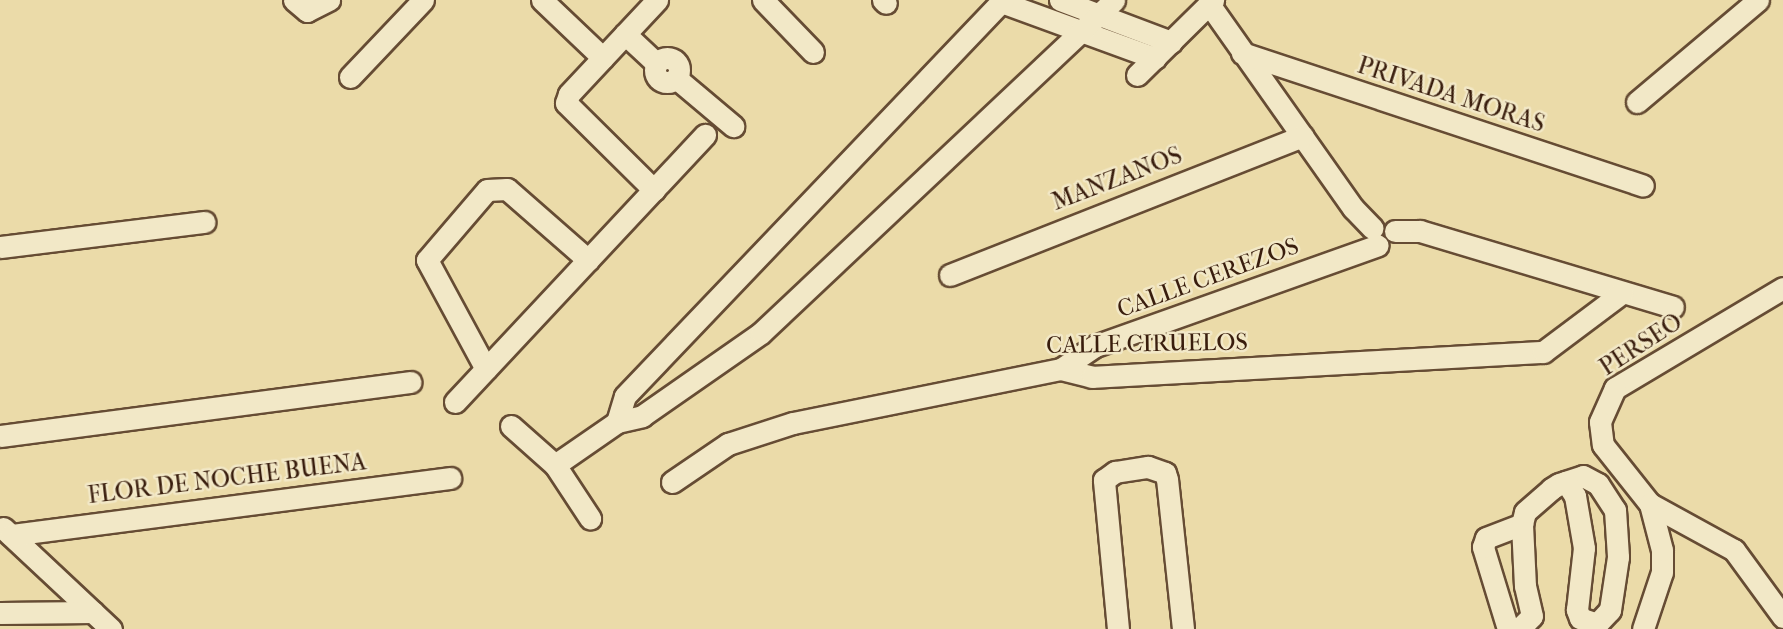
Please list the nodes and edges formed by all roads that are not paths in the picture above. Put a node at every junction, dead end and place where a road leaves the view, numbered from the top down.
1 (330, 0) edge
2 (422, 0) edge
3 (542, 0) edge
4 (657, 0) edge
5 (763, 0) edge
6 (1060, 0) edge
7 (1758, 0) edge
8 (295, 1) edge
9 (1002, 1) edge
10 (1208, 5) edge
11 (1107, 7) edge
12 (1082, 30) junction
13 (625, 34) junction
14 (1171, 42) junction
15 (1239, 48) junction
16 (813, 52) dead end
17 (603, 58) junction
18 (1155, 58) junction
19 (1137, 75) dead end
20 (350, 76) dead end
21 (1637, 102) dead end
22 (733, 126) dead end
23 (705, 135) dead end
24 (1303, 136) junction
25 (1643, 186) dead end
26 (654, 190) junction
27 (204, 222) dead end
28 (1375, 236) junction
29 (0, 247) edge
30 (588, 260) junction
31 (950, 275) dead end
32 (1783, 288) edge
33 (1622, 293) junction
34 (1673, 307) dead end
35 (486, 369) junction
36 (1061, 369) junction
37 (410, 382) dead end
38 (455, 402) dead end
39 (617, 422) junction
40 (511, 426) dead end
41 (0, 436) edge
42 (555, 465) junction
43 (450, 478) dead end
44 (672, 482) dead end
45 (1566, 482) junction
46 (1650, 504) junction
47 (590, 518) dead end
48 (1521, 524) junction
49 (5, 530) edge
50 (93, 612) junction
51 (0, 613) edge
52 (1783, 617) edge
53 (1532, 625) edge
54 (111, 629) edge
55 (1118, 629) edge
56 (1183, 629) edge
57 (1508, 629) edge
58 (1643, 629) edge

1 - 8 street
2 - 20 street
3 - 17 street
4 - 13 street
5 - 16 street
6 - 11 street
7 - 21 street
9 - 12 street
9 - 39 street
10 - 14 street
10 - 15 street
11 - 12 street
11 - 14 street
12 - 18 street
12 - 39 street
13 - 17 street
13 - 22 street
14 - 18 street
15 - 24 street
15 - 25 street, PRIVADA MORAS
17 - 26 street
18 - 19 street
23 - 26 street
24 - 28 street
24 - 31 street, MANZANOS
26 - 30 street
27 - 29 street
28 - 33 street
28 - 36 street, CALLE CEREZOS
30 - 35 street
30 - 35 street
32 - 46 street, PERSEO
33 - 34 street
33 - 36 street, CALLE CIRUELOS
35 - 38 street
36 - 44 street, CALLE CIRUELOS
37 - 41 street
39 - 42 street
40 - 42 street
42 - 47 street
43 - 49 street, FLOR DE NOCHE BUENA
45 - 45 street
45 - 48 street
46 - 52 street, PERSEO
46 - 58 street
48 - 53 street
48 - 57 street
49 - 50 street
50 - 51 street
50 - 54 street
55 - 56 street

